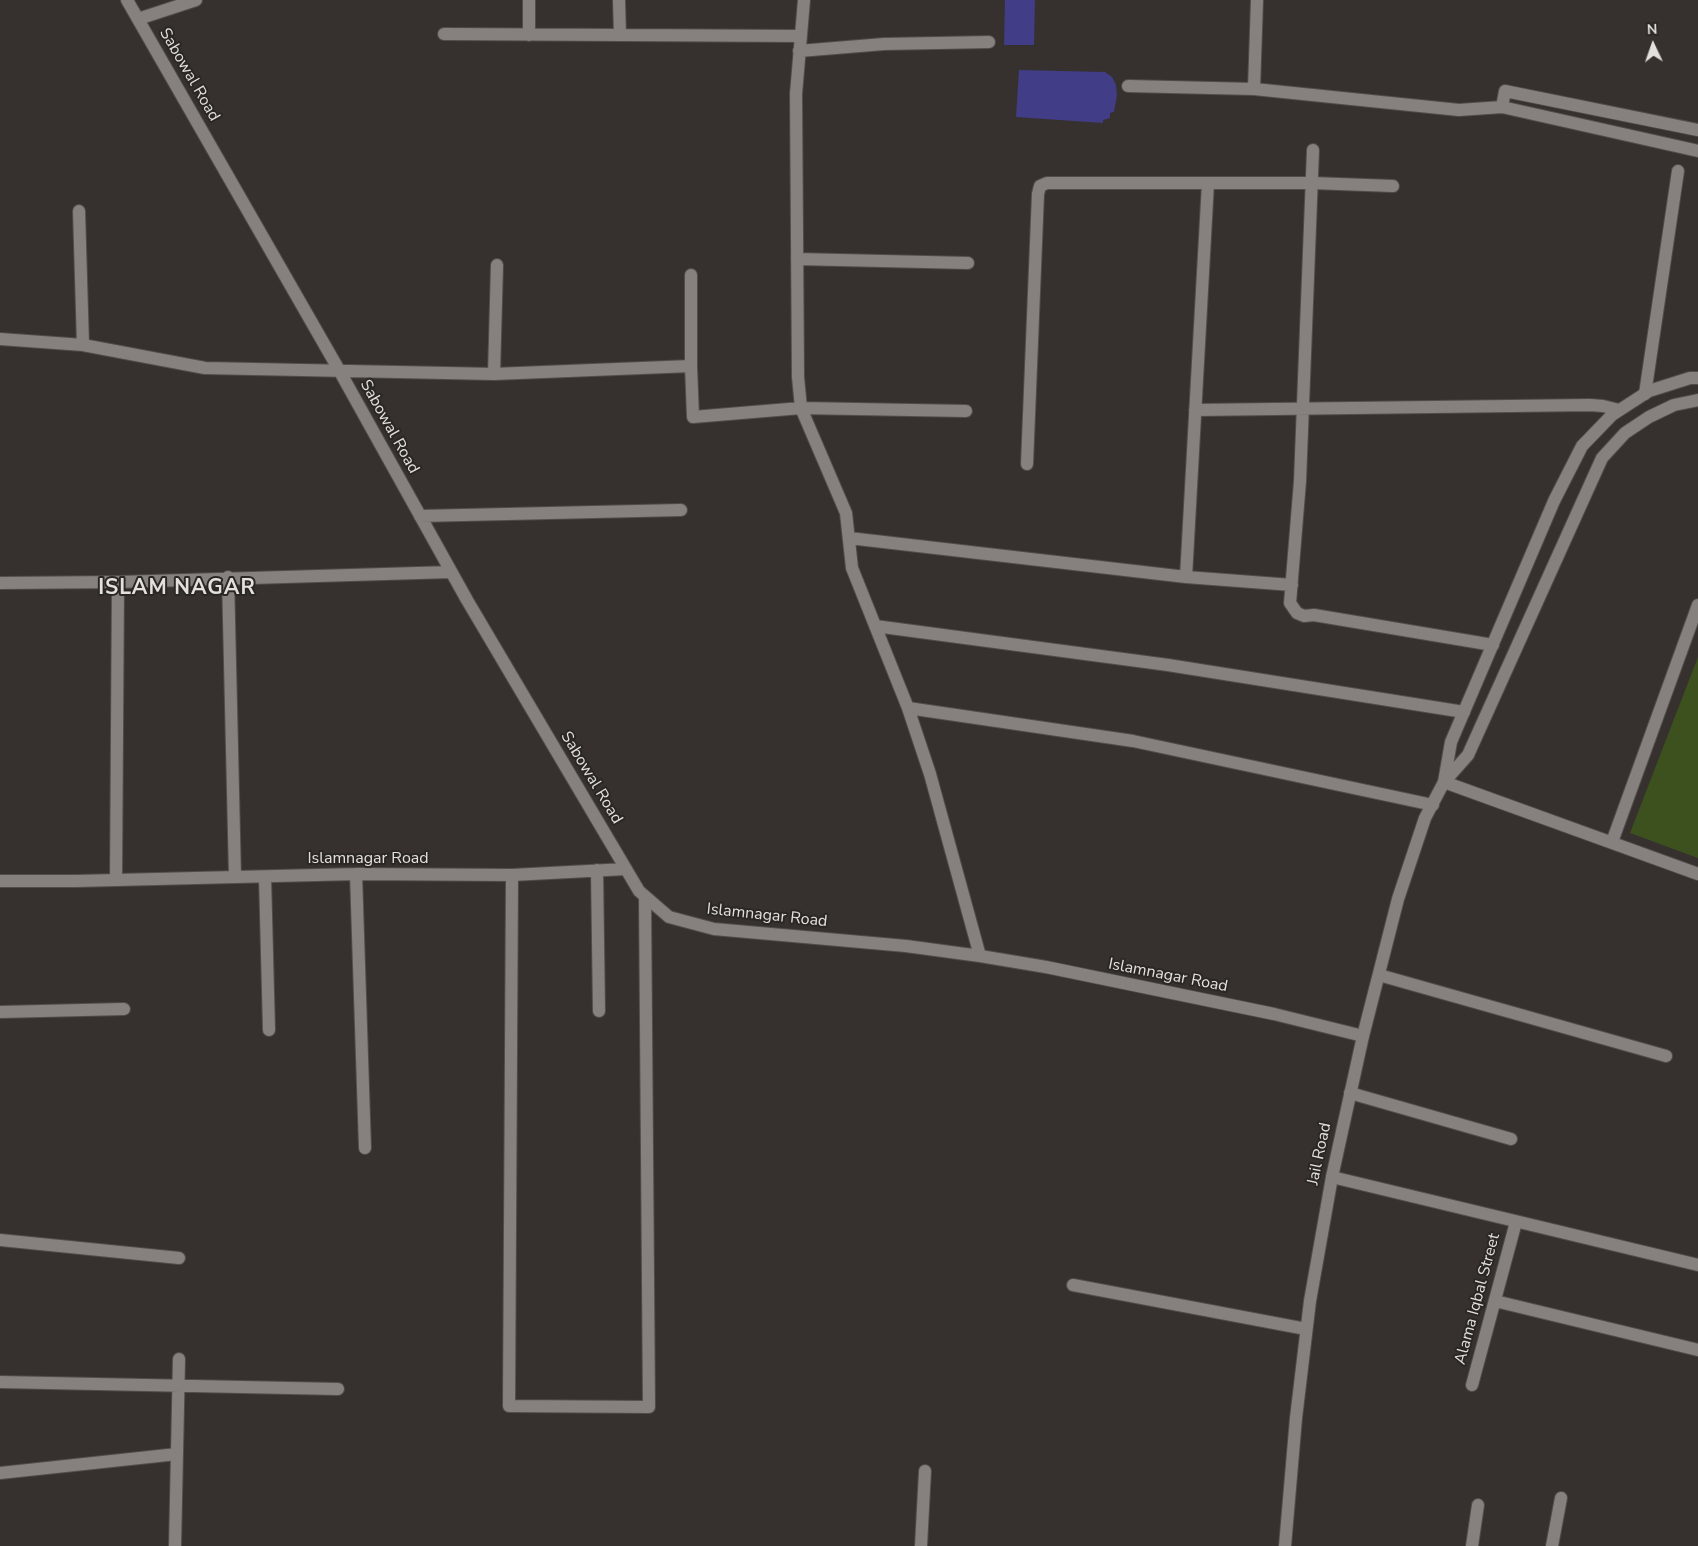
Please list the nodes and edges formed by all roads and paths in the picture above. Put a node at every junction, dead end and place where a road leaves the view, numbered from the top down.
1 (127, 0) edge
2 (196, 0) edge
3 (529, 0) edge
4 (619, 0) edge
5 (804, 0) edge
6 (1257, 0) edge
7 (138, 19) junction
8 (444, 34) dead end
9 (529, 34) junction
10 (620, 35) junction
11 (800, 36) junction
12 (989, 42) dead end
13 (799, 51) junction
14 (1128, 86) dead end
15 (1254, 89) junction
16 (1502, 107) junction
17 (1698, 130) edge
18 (1313, 150) dead end
19 (1698, 151) edge
20 (1678, 171) dead end
21 (1208, 184) junction
22 (1312, 184) junction
23 (1393, 186) dead end
24 (78, 210) dead end
25 (797, 259) junction
26 (968, 263) dead end
27 (497, 265) dead end
28 (691, 275) dead end
29 (0, 339) edge
30 (83, 345) junction
31 (691, 366) junction
32 (339, 370) junction
33 (494, 374) junction
34 (1698, 378) edge
35 (1641, 397) junction
36 (1698, 400) edge
37 (801, 408) junction
38 (1302, 409) junction
39 (1195, 410) junction
40 (1619, 410) junction
41 (966, 411) dead end
42 (1649, 417) junction
43 (1027, 464) dead end
44 (681, 510) dead end
45 (420, 516) junction
46 (849, 538) junction
47 (451, 572) junction
48 (228, 577) junction
49 (1186, 577) junction
50 (118, 582) junction
51 (0, 583) edge
52 (1292, 586) junction
53 (1698, 605) edge
54 (875, 626) junction
55 (1493, 645) junction
56 (908, 708) junction
57 (1464, 712) junction
58 (1444, 782) junction
59 (1432, 805) junction
60 (1612, 842) junction
61 (597, 870) junction
62 (626, 870) junction
63 (356, 874) junction
64 (1698, 874) edge
65 (512, 875) junction
66 (235, 877) junction
67 (265, 877) junction
68 (116, 880) junction
69 (0, 881) edge
70 (645, 897) junction
71 (980, 956) junction
72 (1379, 975) junction
73 (124, 1008) dead end
74 (599, 1011) dead end
75 (0, 1012) edge
76 (269, 1030) dead end
77 (1364, 1036) junction
78 (1666, 1056) dead end
79 (1350, 1093) junction
80 (1512, 1139) dead end
81 (365, 1148) dead end
82 (1332, 1177) junction
83 (1516, 1222) junction
84 (0, 1240) edge
85 (179, 1258) dead end
86 (1698, 1265) edge
87 (1073, 1285) dead end
88 (1495, 1301) junction
89 (1306, 1329) junction
90 (1698, 1350) edge
91 (179, 1359) dead end
92 (0, 1382) edge
93 (178, 1384) junction
94 (1472, 1385) dead end
95 (338, 1388) dead end
96 (176, 1454) junction
97 (925, 1471) dead end
98 (0, 1473) edge
99 (1561, 1498) dead end
100 (1478, 1505) dead end
101 (175, 1546) edge
102 (921, 1546) edge
103 (1285, 1546) edge
104 (1472, 1546) edge
105 (1552, 1546) edge

1 - 7 street, Sabowal Road
2 - 7 street
3 - 9 street
4 - 10 street
5 - 11 street
6 - 15 street
7 - 32 street, Sabowal Road
8 - 9 street
9 - 10 street
10 - 11 street
11 - 13 street
12 - 13 street
13 - 25 street
14 - 15 street
15 - 16 street
16 - 17 street
16 - 19 street
18 - 22 street
20 - 35 street
21 - 22 street
21 - 39 street
21 - 43 street
22 - 23 street
22 - 38 street
24 - 30 street
25 - 26 street
25 - 37 street
27 - 33 street
28 - 31 street
29 - 30 street
30 - 32 street
31 - 33 street
31 - 37 street
32 - 33 street
32 - 45 street, Sabowal Road
34 - 35 street
35 - 40 street
35 - 42 street
36 - 42 street
37 - 41 street
37 - 46 street
38 - 39 street
38 - 40 street
38 - 52 street
39 - 49 street
40 - 55 street
42 - 58 street
44 - 45 street
45 - 47 street, Sabowal Road
46 - 49 street
46 - 54 street
47 - 48 street
47 - 62 street, Sabowal Road
48 - 50 street
48 - 66 street
49 - 52 street
50 - 51 street
50 - 68 street
52 - 55 street
53 - 60 street
54 - 56 street
54 - 57 street
55 - 57 street
56 - 59 street
56 - 71 street
57 - 58 street
58 - 59 street, Jail Road
58 - 60 street
59 - 72 street, Jail Road
60 - 64 street
61 - 62 street, Islamnagar Road
61 - 65 street, Islamnagar Road
61 - 74 street
62 - 70 street, Islamnagar Road
63 - 65 street, Islamnagar Road
63 - 67 street, Islamnagar Road
63 - 81 street
65 - 70 street
66 - 67 street, Islamnagar Road
66 - 68 street, Islamnagar Road
67 - 76 street
68 - 69 street, Islamnagar Road
70 - 71 street, Islamnagar Road
71 - 77 street, Islamnagar Road
72 - 77 street, Jail Road
72 - 78 street
73 - 75 street
77 - 79 street, Jail Road
79 - 80 street
79 - 82 street, Jail Road
82 - 83 street
82 - 89 street, Jail Road
83 - 86 street
83 - 88 street, Alama Iqbal Street
84 - 85 street
87 - 89 street
88 - 90 street
88 - 94 street, Alama Iqbal Street
89 - 103 street, Jail Road
91 - 93 street
92 - 93 street
93 - 95 street
93 - 96 street
96 - 98 street
96 - 101 street
97 - 102 street
99 - 105 street
100 - 104 street

